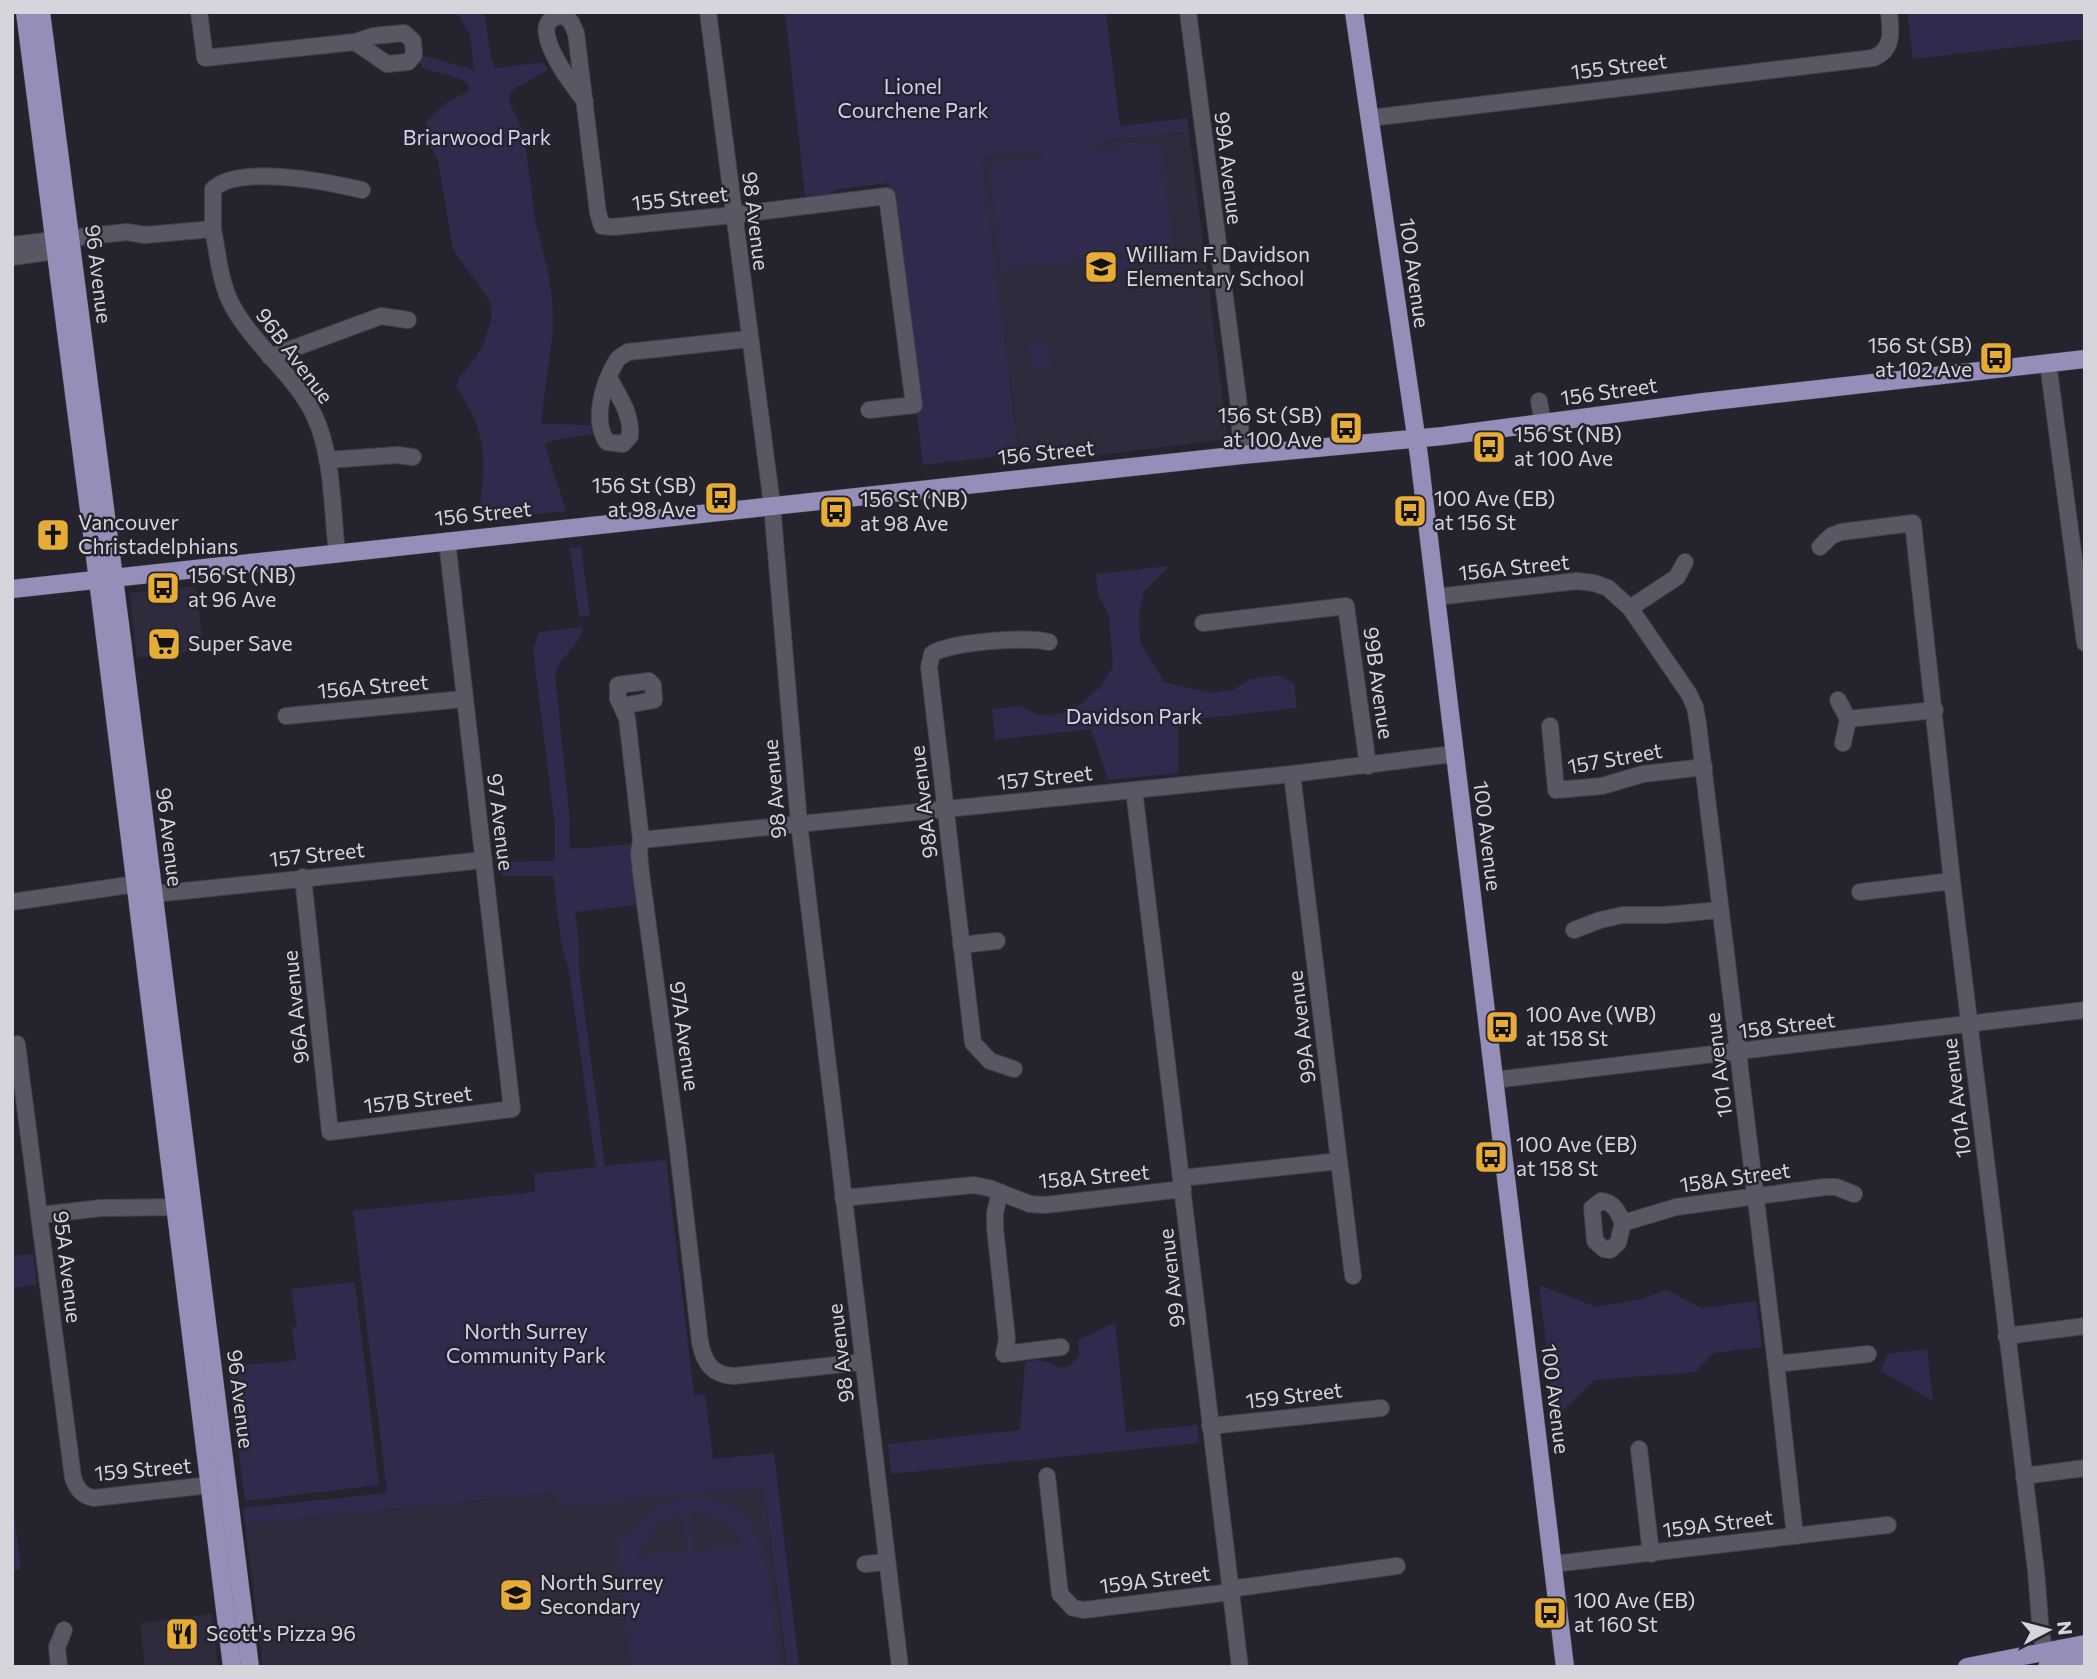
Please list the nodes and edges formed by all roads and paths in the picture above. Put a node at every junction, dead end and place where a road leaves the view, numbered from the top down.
1 (25, 12) edge
2 (41, 12) edge
3 (199, 12) edge
4 (708, 12) edge
5 (1188, 12) edge
6 (1354, 12) edge
7 (1889, 12) edge
8 (355, 42) dead end
9 (585, 101) dead end
10 (1370, 118) junction
11 (362, 190) dead end
12 (733, 215) junction
13 (213, 229) junction
14 (61, 242) junction
15 (12, 245) edge
16 (12, 257) edge
17 (408, 320) dead end
18 (750, 339) junction
19 (270, 357) junction
20 (2085, 359) edge
21 (2048, 363) junction
22 (609, 378) dead end
23 (1539, 401) dead end
24 (869, 410) dead end
25 (1543, 424) junction
26 (1416, 438) junction
27 (1242, 455) junction
28 (412, 457) dead end
29 (327, 460) junction
30 (772, 505) junction
31 (447, 541) junction
32 (1820, 547) dead end
33 (337, 553) junction
34 (1685, 562) dead end
35 (106, 579) junction
36 (12, 589) edge
37 (1436, 597) junction
38 (1630, 608) junction
39 (1203, 623) dead end
40 (1049, 642) dead end
41 (2085, 643) edge
42 (464, 699) junction
43 (1838, 700) dead end
44 (622, 706) dead end
45 (1935, 710) junction
46 (286, 716) dead end
47 (1848, 719) junction
48 (1550, 726) dead end
49 (1843, 743) dead end
50 (1453, 754) junction
51 (1368, 766) junction
52 (1704, 767) junction
53 (1292, 774) junction
54 (1134, 790) junction
55 (946, 809) junction
56 (799, 823) junction
57 (641, 840) junction
58 (484, 860) junction
59 (303, 877) junction
60 (1952, 881) junction
61 (136, 884) junction
62 (1860, 892) dead end
63 (154, 894) junction
64 (12, 902) edge
65 (1720, 910) junction
66 (1573, 930) dead end
67 (997, 941) dead end
68 (961, 945) junction
69 (163, 972) junction
70 (2085, 1010) edge
71 (1970, 1023) junction
72 (17, 1044) dead end
73 (1739, 1053) junction
74 (1014, 1069) dead end
75 (1494, 1080) junction
76 (512, 1110) joint
77 (330, 1132) joint
78 (1339, 1161) junction
79 (1183, 1184) junction
80 (1000, 1192) junction
81 (1854, 1194) dead end
82 (1756, 1196) junction
83 (844, 1198) junction
84 (184, 1207) junction
85 (40, 1215) junction
86 (1623, 1223) dead end
87 (1353, 1276) dead end
88 (2085, 1326) edge
89 (2007, 1336) junction
90 (1061, 1347) dead end
91 (1868, 1354) dead end
92 (863, 1362) junction
93 (1776, 1364) junction
94 (1381, 1408) dead end
95 (1210, 1426) junction
96 (1639, 1448) dead end
97 (2085, 1468) edge
98 (1047, 1476) dead end
99 (2024, 1476) junction
100 (210, 1485) junction
101 (81, 1493) joint
102 (1888, 1525) dead end
103 (1795, 1536) junction
104 (1651, 1554) junction
105 (887, 1562) junction
106 (864, 1564) dead end
107 (1553, 1564) junction
108 (1397, 1566) dead end
109 (1230, 1590) junction
110 (64, 1630) dead end
111 (2085, 1644) edge
112 (2085, 1658) edge
113 (2047, 1662) edge
114 (60, 1667) edge
115 (233, 1667) edge
116 (250, 1667) edge
117 (900, 1667) edge
118 (1240, 1667) edge
119 (1565, 1667) edge
120 (1967, 1667) edge

1 - 14 main road, 96 Avenue
2 - 14 main road, 96 Avenue
3 - 8 street
4 - 12 street, 98 Avenue
5 - 27 street, 99A Avenue
6 - 10 main road, 100 Avenue
7 - 10 street, 155 Street
9 - 12 street, 155 Street
10 - 26 main road, 100 Avenue
11 - 13 street
12 - 18 street, 98 Avenue
12 - 24 street, 155 Street
13 - 14 street
13 - 19 street, 96B Avenue
14 - 15 street
14 - 16 street
14 - 35 main road, 96 Avenue
17 - 19 street
18 - 22 street
18 - 30 street, 98 Avenue
19 - 29 street, 96B Avenue
20 - 21 main road, 156 Street
21 - 25 main road, 156 Street
21 - 41 street
23 - 25 street
25 - 26 main road, 156 Street
26 - 27 main road, 156 Street
26 - 37 main road, 100 Avenue
27 - 30 main road, 156 Street
28 - 29 street
29 - 33 street, 96B Avenue
30 - 31 main road, 156 Street
30 - 56 street, 98 Avenue
31 - 33 main road, 156 Street
31 - 42 street, 97 Avenue
32 - 45 street, 101A Avenue
33 - 35 main road, 156 Street
34 - 38 street
35 - 36 main road, 156 Street
35 - 61 main road, 96 Avenue
35 - 63 main road, 96 Avenue
37 - 38 street, 156A Street
37 - 50 main road, 100 Avenue
38 - 52 street, 101 Avenue
39 - 51 street, 99B Avenue
40 - 55 street, 98A Avenue
42 - 46 street, 156A Street
42 - 58 street, 97 Avenue
43 - 47 street
44 - 57 street, 97A Avenue
45 - 47 street
45 - 60 street, 101A Avenue
47 - 49 street
48 - 52 street, 157 Street
50 - 51 street, 157 Street
50 - 75 main road, 100 Avenue
51 - 53 street, 157 Street
52 - 65 street, 101 Avenue
53 - 54 street, 157 Street
53 - 78 street, 99A Avenue
54 - 55 street, 157 Street
54 - 79 street, 99 Avenue
55 - 56 street, 157 Street
55 - 68 street, 98A Avenue
56 - 57 street, 157 Street
56 - 83 street, 98 Avenue
57 - 92 street, 97A Avenue
58 - 59 street, 157 Street
58 - 76 street, 97 Avenue
59 - 63 street, 157 Street
59 - 77 street, 96A Avenue
60 - 62 street
60 - 71 street, 101A Avenue
61 - 64 street
61 - 69 main road
61 - 84 main road, 96 Avenue
63 - 69 main road, 96 Avenue
65 - 66 street
65 - 73 street, 101 Avenue
67 - 68 street
68 - 74 street, 98A Avenue
69 - 84 main road, 96 Avenue
70 - 71 street, 158 Street
71 - 73 street, 158 Street
71 - 89 street, 101A Avenue
72 - 85 street, 95A Avenue
73 - 75 street, 158 Street
73 - 82 street, 101 Avenue
75 - 107 main road, 100 Avenue
76 - 77 street, 157B Street
78 - 79 street, 158A Street
78 - 87 street, 99A Avenue
79 - 80 street, 158A Street
79 - 95 street, 99 Avenue
80 - 83 street, 158A Street
80 - 90 street
81 - 82 street, 158A Street
82 - 86 street, 158A Street
82 - 93 street, 101 Avenue
83 - 92 street, 98 Avenue
84 - 85 street
84 - 100 main road, 96 Avenue
84 - 116 main road, 96 Avenue
85 - 101 street, 95A Avenue
88 - 89 street
89 - 99 street, 101A Avenue
91 - 93 street
92 - 105 street, 98 Avenue
93 - 103 street, 101 Avenue
94 - 95 street, 159 Street
95 - 109 street, 99 Avenue
96 - 104 street
97 - 99 street
98 - 109 street, 159A Street
99 - 113 street, 101A Avenue
100 - 101 street, 159 Street
100 - 115 main road, 96 Avenue
102 - 103 street, 159A Street
103 - 104 street, 159A Street
104 - 107 street, 159A Street
105 - 106 street
105 - 117 street, 98 Avenue
107 - 119 main road, 100 Avenue
108 - 109 street, 159A Street
109 - 118 street, 99 Avenue
110 - 114 street
111 - 113 main road
112 - 113 main road
113 - 120 main road

